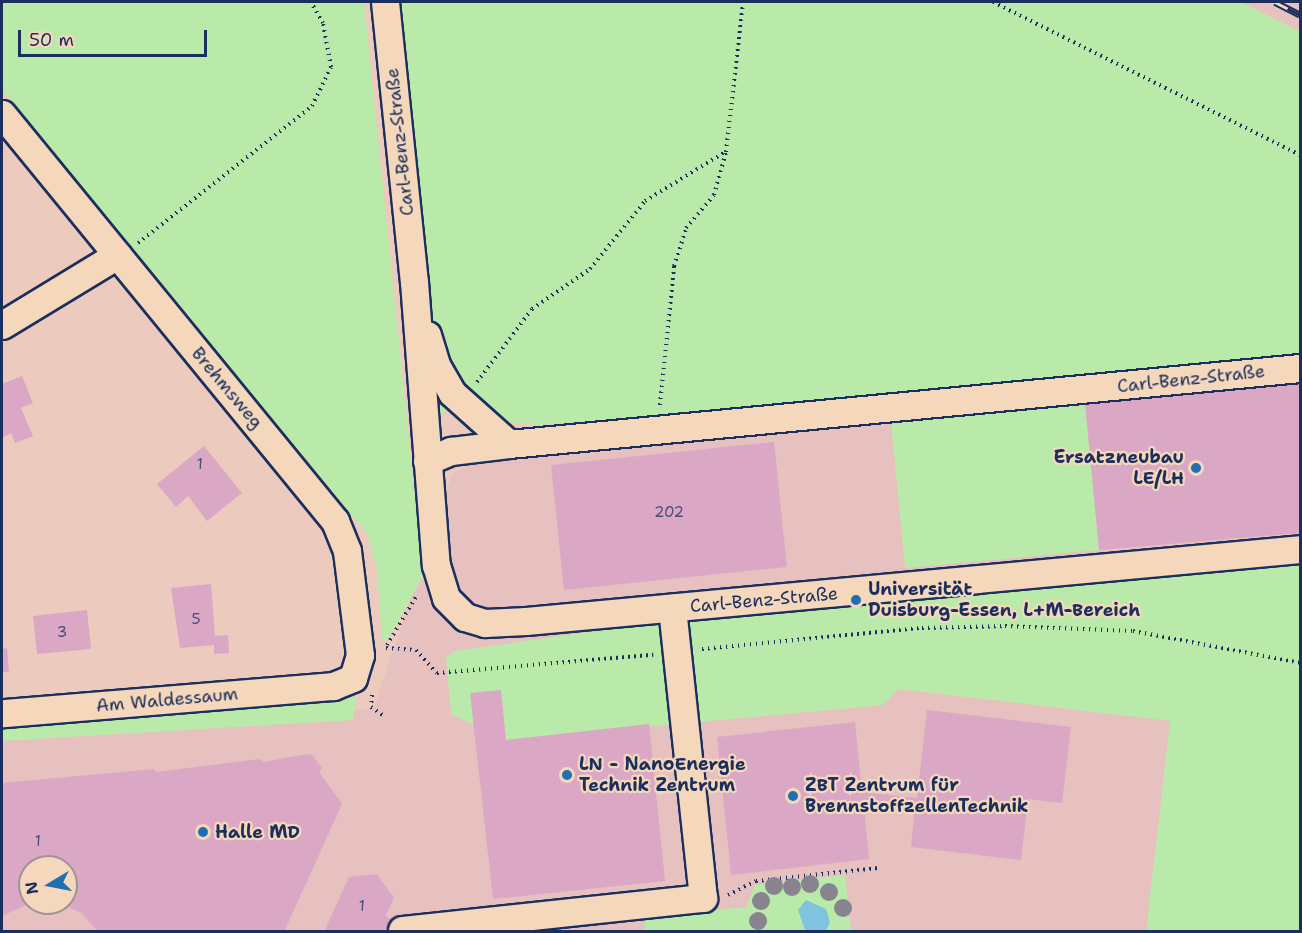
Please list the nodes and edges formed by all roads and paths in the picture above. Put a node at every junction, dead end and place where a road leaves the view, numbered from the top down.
1 (310, 2) edge
2 (385, 2) edge
3 (743, 2) edge
4 (993, 2) edge
5 (2, 114) edge
6 (726, 152) junction
7 (1300, 155) edge
8 (117, 255) junction
9 (414, 282) junction
10 (2, 325) edge
11 (1300, 368) edge
12 (461, 404) junction
13 (658, 430) junction
14 (509, 444) junction
15 (427, 461) junction
16 (1300, 549) edge
17 (436, 565) junction
18 (672, 608) junction
19 (387, 645) junction
20 (676, 651) junction
21 (371, 652) junction
22 (1300, 663) edge
23 (333, 686) joint
24 (372, 689) dead end
25 (2, 713) edge
26 (384, 716) dead end
27 (879, 868) dead end
28 (703, 898) junction
29 (402, 930) dead end

1 - 8 path
2 - 9 street, Carl-Benz-Straße
3 - 6 path
4 - 7 path
5 - 8 street, Brehmsweg
6 - 12 path
6 - 13 path
8 - 10 street
8 - 21 street, Brehmsweg
9 - 12 street, Carl-Benz-Straße
9 - 15 street, Carl-Benz-Straße
11 - 13 street, Carl-Benz-Straße
12 - 14 street, Carl-Benz-Straße
13 - 14 street, Carl-Benz-Straße
14 - 15 street, Carl-Benz-Straße
15 - 17 street, Carl-Benz-Straße
16 - 18 street, Carl-Benz-Straße
17 - 18 street, Carl-Benz-Straße
17 - 19 path
18 - 20 street
19 - 20 path
19 - 21 path
19 - 21 path
20 - 22 path
20 - 28 street
21 - 23 street, Brehmsweg
23 - 25 street, Am Waldessaum
24 - 26 path
27 - 28 path
28 - 29 street

